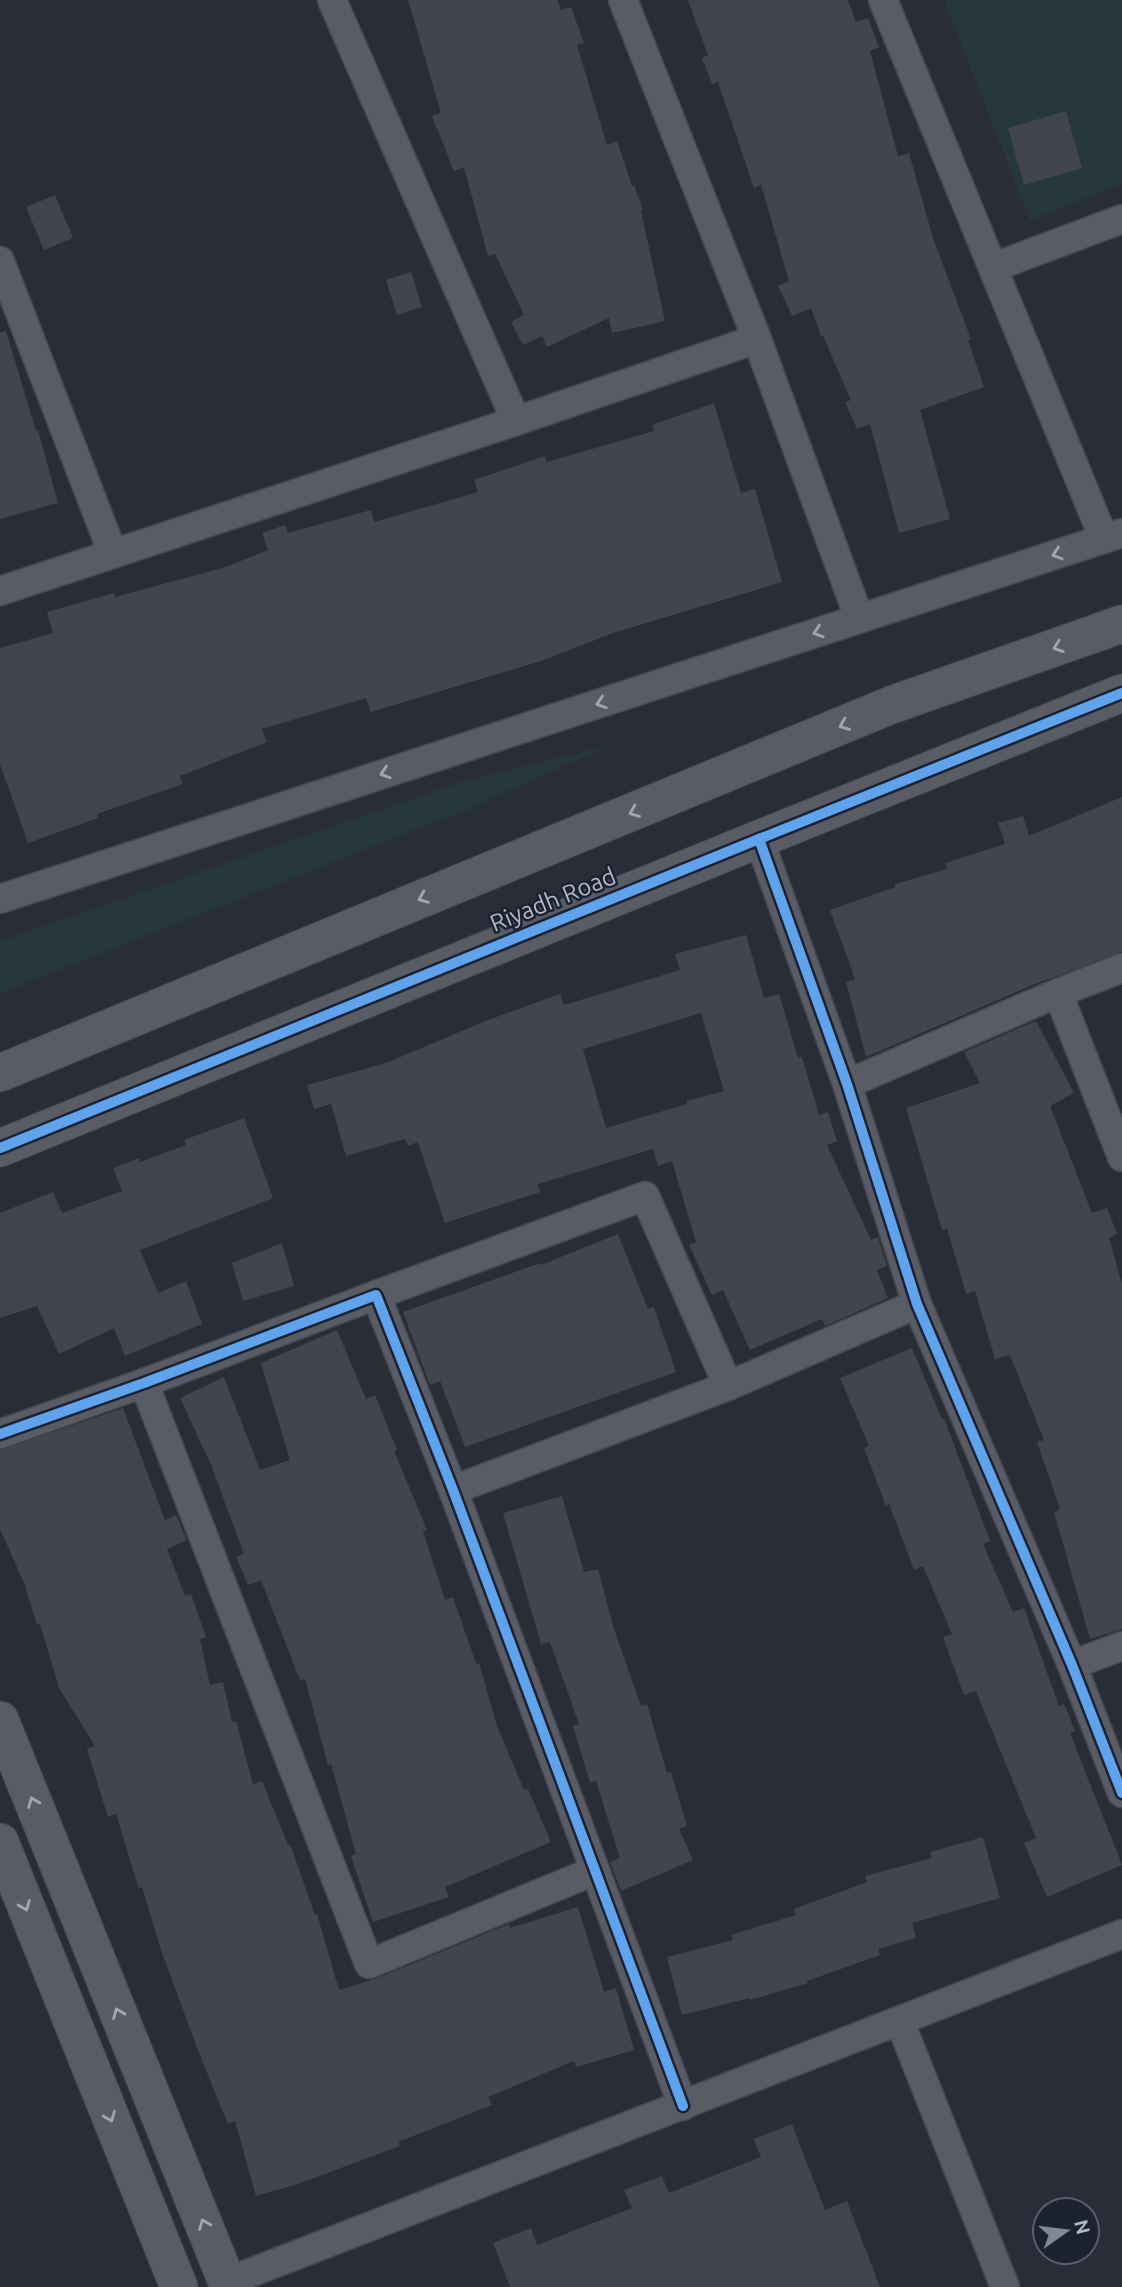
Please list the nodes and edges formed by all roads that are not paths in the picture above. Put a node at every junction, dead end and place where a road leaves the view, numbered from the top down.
1 (332, 0) edge
2 (623, 0) edge
3 (883, 0) edge
4 (1122, 219) edge
5 (0, 261) edge
6 (994, 267) junction
7 (757, 339) junction
8 (516, 421) junction
9 (1113, 536) edge
10 (113, 554) junction
11 (0, 590) edge
12 (859, 618) junction
13 (1122, 624) edge
14 (1122, 693) edge
15 (759, 838) junction
16 (0, 899) edge
17 (1122, 968) edge
18 (1058, 993) junction
19 (0, 1073) edge
20 (847, 1084) junction
21 (0, 1148) edge
22 (1122, 1157) edge
23 (376, 1295) junction
24 (917, 1304) junction
25 (145, 1383) junction
26 (728, 1387) junction
27 (0, 1434) edge
28 (453, 1490) junction
29 (1122, 1646) edge
30 (1072, 1665) junction
31 (0, 1720) edge
32 (1122, 1793) edge
33 (0, 1842) edge
34 (594, 1871) junction
35 (1122, 1934) edge
36 (900, 2022) junction
37 (683, 2106) junction
38 (228, 2284) edge
39 (179, 2287) edge
40 (1005, 2287) edge

1 - 8 street
2 - 7 street
3 - 6 street
4 - 6 street
5 - 10 street
6 - 9 street
7 - 8 street
7 - 12 street
8 - 10 street
9 -> 12 street
10 - 11 street
12 -> 16 street
13 -> 19 street
14 - 15 street, Riyadh Road
15 - 20 street
15 - 21 street, Riyadh Road
17 - 18 street
18 - 20 street
18 - 22 street
20 - 24 street
23 - 25 street
23 - 26 street
23 - 28 street
24 - 26 street
24 - 30 street
25 - 27 street
25 - 34 street
26 - 28 street
28 - 34 street
29 - 30 street
30 - 32 street
38 -> 31 street
33 -> 39 street
34 - 37 street
35 - 36 street
36 - 37 street
36 - 40 street
37 - 38 street

